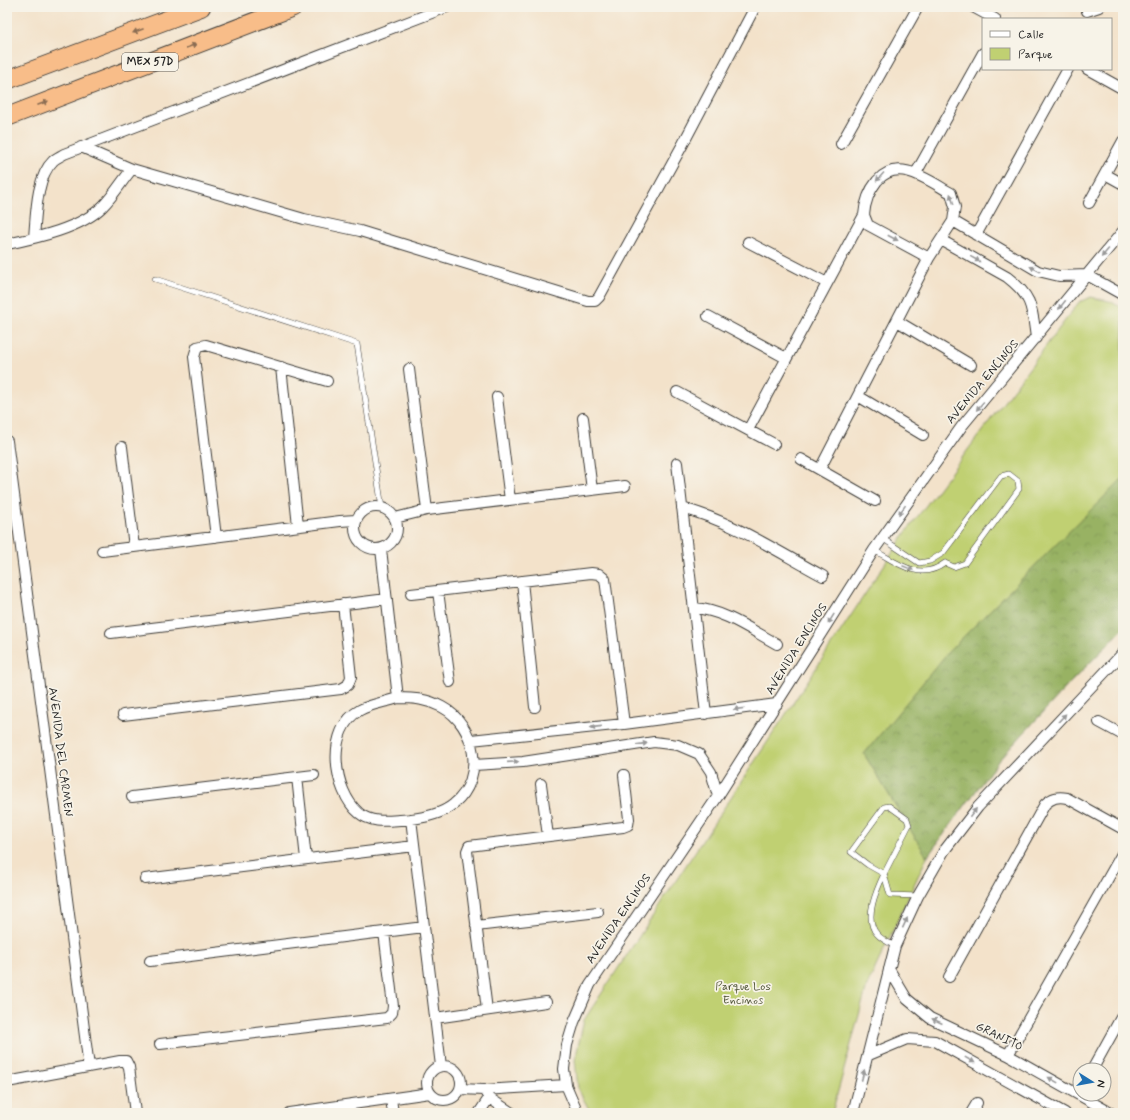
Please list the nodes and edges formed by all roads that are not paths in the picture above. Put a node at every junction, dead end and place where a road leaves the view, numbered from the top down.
1 (201, 7) edge
2 (293, 7) edge
3 (447, 7) edge
4 (755, 7) edge
5 (918, 7) edge
6 (973, 7) edge
7 (1099, 7) edge
8 (1087, 11) dead end
9 (993, 18) edge
10 (982, 56) edge
11 (1067, 70) edge
12 (1089, 70) edge
13 (7, 80) edge
14 (1123, 89) edge
15 (7, 117) edge
16 (1123, 141) edge
17 (841, 144) dead end
18 (81, 147) junction
19 (132, 169) junction
20 (916, 174) junction
21 (1105, 174) junction
22 (1123, 184) edge
23 (1089, 203) dead end
24 (864, 215) junction
25 (953, 221) junction
26 (1123, 231) edge
27 (976, 235) junction
28 (34, 238) junction
29 (941, 240) junction
30 (748, 242) dead end
31 (7, 244) edge
32 (929, 258) junction
33 (1087, 275) junction
34 (155, 279) dead end
35 (827, 283) junction
36 (1123, 295) edge
37 (708, 316) dead end
38 (897, 321) junction
39 (1036, 338) junction
40 (786, 358) junction
41 (971, 365) dead end
42 (281, 367) junction
43 (409, 369) dead end
44 (327, 381) dead end
45 (677, 392) dead end
46 (858, 396) junction
47 (497, 397) dead end
48 (583, 418) dead end
49 (748, 430) junction
50 (923, 434) dead end
51 (7, 441) edge
52 (774, 444) dead end
53 (122, 447) dead end
54 (802, 459) dead end
55 (677, 462) dead end
56 (820, 469) junction
57 (625, 486) dead end
58 (592, 490) junction
59 (10, 491) edge
60 (510, 500) junction
61 (875, 501) dead end
62 (382, 508) junction
63 (682, 508) junction
64 (427, 510) junction
65 (395, 518) junction
66 (356, 520) junction
67 (298, 526) junction
68 (216, 537) junction
69 (882, 538) junction
70 (134, 547) junction
71 (381, 549) junction
72 (874, 550) junction
73 (102, 551) dead end
74 (943, 553) junction
75 (945, 563) junction
76 (823, 576) dead end
77 (522, 581) junction
78 (438, 591) junction
79 (411, 594) dead end
80 (387, 599) junction
81 (343, 604) junction
82 (694, 608) junction
83 (111, 633) dead end
84 (777, 644) dead end
85 (1123, 653) edge
86 (450, 682) dead end
87 (398, 698) junction
88 (777, 704) junction
89 (534, 707) dead end
90 (706, 714) junction
91 (123, 715) dead end
92 (1099, 722) dead end
93 (624, 724) junction
94 (1123, 735) edge
95 (471, 740) junction
96 (474, 765) junction
97 (314, 775) dead end
98 (624, 775) dead end
99 (297, 777) junction
100 (541, 784) dead end
101 (718, 796) junction
102 (132, 797) dead end
103 (411, 819) junction
104 (1123, 829) edge
105 (548, 836) junction
106 (414, 846) junction
107 (1123, 852) edge
108 (306, 859) junction
109 (884, 874) junction
110 (145, 879) dead end
111 (918, 896) junction
112 (598, 912) dead end
113 (476, 926) junction
114 (424, 927) junction
115 (384, 932) junction
116 (895, 946) junction
117 (150, 961) dead end
118 (889, 969) junction
119 (949, 977) dead end
120 (546, 1002) dead end
121 (486, 1010) junction
122 (1123, 1014) edge
123 (435, 1018) junction
124 (160, 1044) dead end
125 (869, 1055) junction
126 (1008, 1055) junction
127 (1096, 1062) edge
128 (89, 1066) junction
129 (441, 1066) junction
130 (7, 1082) edge
131 (566, 1085) junction
132 (460, 1089) junction
133 (1072, 1089) edge
134 (430, 1093) junction
135 (487, 1094) junction
136 (391, 1100) junction
137 (1093, 1102) edge
138 (977, 1103) dead end
139 (309, 1112) edge
140 (134, 1113) edge
141 (289, 1113) edge
142 (393, 1113) edge
143 (479, 1113) edge
144 (512, 1113) edge
145 (578, 1113) edge
146 (853, 1113) edge
147 (971, 1113) edge
148 (1065, 1113) edge
149 (1111, 1113) edge

1 -> 13 highway, MEX 57D
15 -> 2 highway, MEX 57D
3 - 18 street
4 - 19 street
5 - 17 street
6 - 9 street
7 - 8 street
10 - 20 street
11 - 27 street
12 - 14 street
16 - 21 street
18 - 19 street
18 - 28 street
19 - 28 street
20 -> 24 street
25 -> 20 street
21 - 22 street
21 - 23 street
24 -> 32 street
24 - 35 street
25 - 27 street
25 - 29 street
26 -> 33 street, AVENIDA ENCINOS
33 -> 27 street
28 - 31 street
29 - 32 street
29 -> 39 street
30 - 35 street
32 - 38 street
33 - 36 street
33 -> 39 street, AVENIDA ENCINOS
34 - 62 lane
35 - 40 street
37 - 40 street
38 - 41 street
38 - 46 street
39 -> 69 street, AVENIDA ENCINOS
40 - 49 street
42 - 44 street
42 - 67 street
42 - 68 street
43 - 64 street
45 - 49 street
46 - 50 street
46 - 56 street
47 - 60 street
48 - 58 street
49 - 52 street
51 - 59 street, AVENIDA DEL CARMEN
53 - 70 street
54 - 56 street
55 - 63 street
56 - 61 street
57 - 58 street
58 - 60 street
59 - 128 street, AVENIDA DEL CARMEN
60 - 64 street
62 - 65 street
62 - 66 street
63 - 76 street
63 - 82 street
64 - 65 street
65 - 71 street
66 - 67 street
66 - 71 street
67 - 68 street
68 - 70 street
69 - 72 street, AVENIDA ENCINOS
69 - 74 lane
70 - 73 street
71 - 80 street
72 -> 75 lane
72 -> 88 street, AVENIDA ENCINOS
74 - 75 lane
74 - 75 lane
77 - 78 street
77 - 89 street
77 - 93 street
78 - 79 street
78 - 86 street
80 - 81 street
80 - 87 street
81 - 83 street
81 - 91 street
82 - 84 street
82 - 90 street
111 -> 85 street
87 - 95 street
87 - 103 street
88 -> 90 street
88 - 101 street, AVENIDA ENCINOS
90 - 93 street
92 - 94 street
93 -> 95 street
95 - 96 street
96 -> 101 street
96 - 103 street
97 - 99 street
98 - 105 street
99 - 102 street
99 - 108 street
100 - 105 street
101 - 131 street, AVENIDA ENCINOS
103 - 106 street
104 - 119 street
105 - 113 street
106 - 108 street
106 - 114 street
107 - 126 street
108 - 110 street
109 - 109 lane
109 - 111 lane
109 - 116 lane
116 -> 111 street
112 - 113 street
113 - 121 street
114 - 115 street
114 - 123 street
115 - 117 street
115 - 124 street
116 - 118 street
118 - 125 street
126 -> 118 street, GRANITO
120 - 121 street
121 - 123 street
122 - 127 street
123 - 129 street
146 -> 125 street
125 -> 148 street
133 -> 126 street, GRANITO
128 - 130 street
128 - 140 street
129 - 132 street
129 - 134 street
131 - 135 street
131 - 145 street, AVENIDA ENCINOS
132 - 134 street
132 - 135 street
134 - 136 street
135 - 143 street
135 - 144 street
136 - 139 street
136 - 142 street
137 - 149 street, GRANITO
138 - 147 street
139 - 141 street

